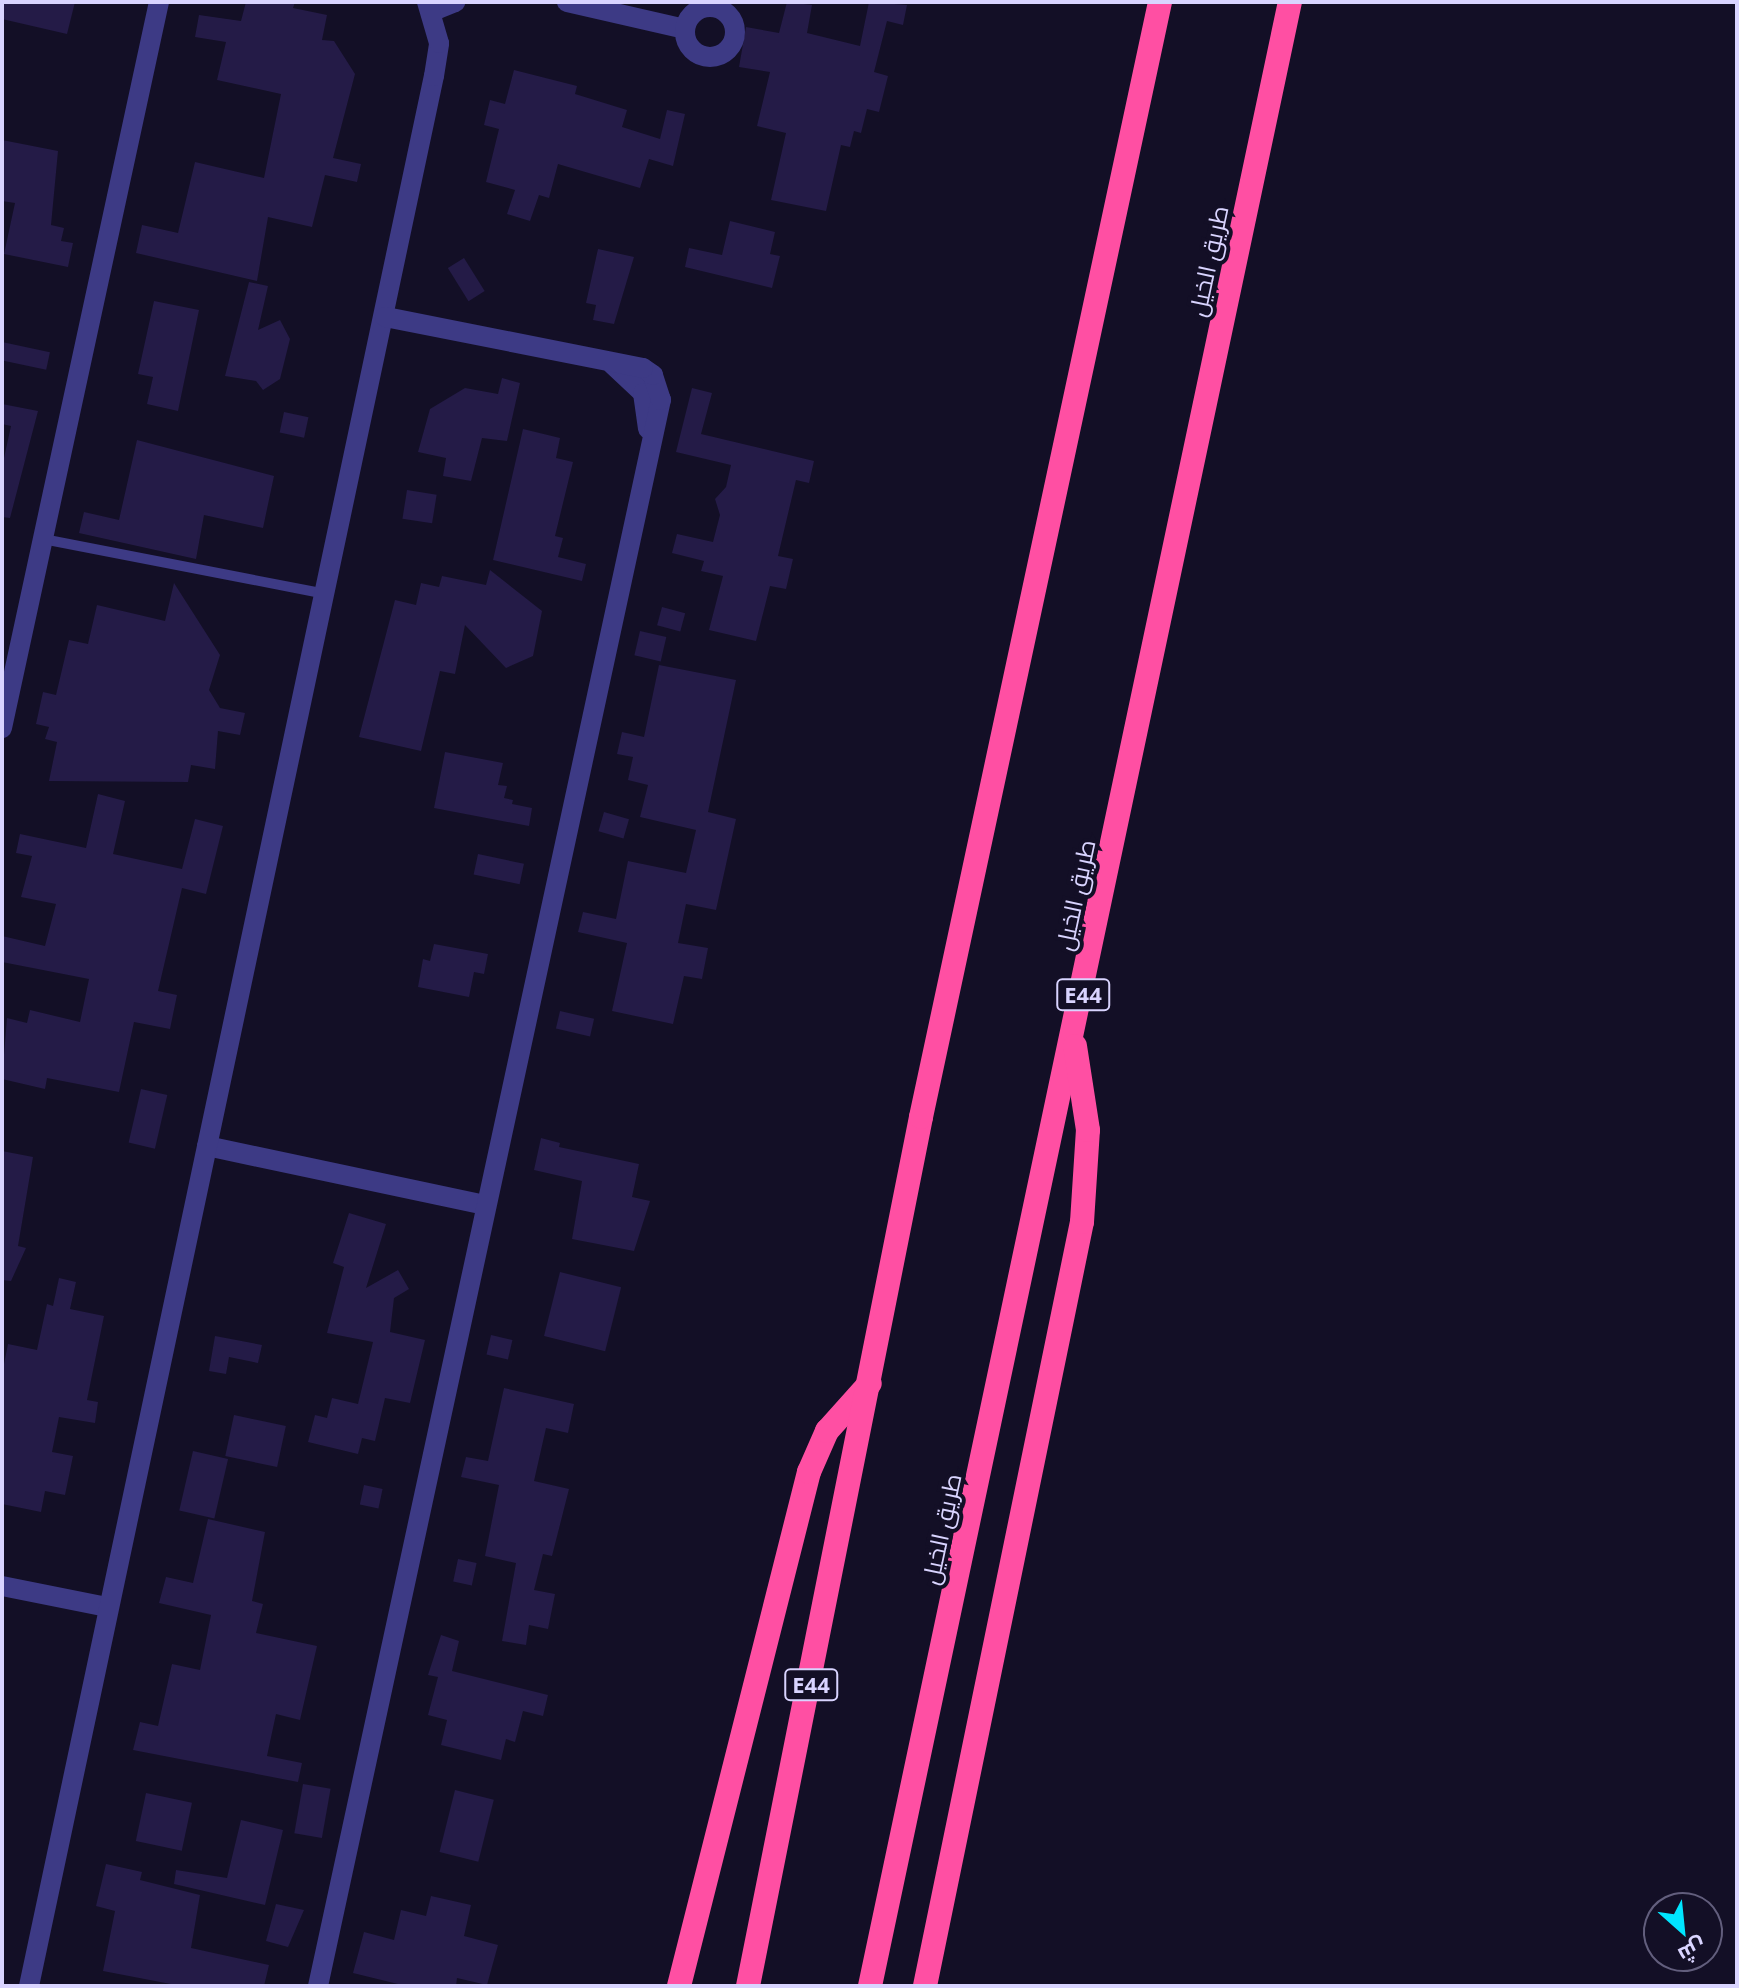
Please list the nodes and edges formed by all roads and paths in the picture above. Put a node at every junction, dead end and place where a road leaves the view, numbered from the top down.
1 (159, 2) edge
2 (455, 2) edge
3 (567, 2) edge
4 (1160, 2) edge
5 (1290, 2) edge
6 (718, 5) edge
7 (430, 6) edge
8 (685, 29) junction
9 (385, 317) junction
10 (43, 539) junction
11 (325, 594) junction
12 (11, 644) edge
13 (2, 728) edge
14 (1073, 1040) junction
15 (207, 1146) junction
16 (484, 1205) junction
17 (870, 1383) junction
18 (2, 1586) edge
19 (107, 1607) junction
20 (29, 1986) edge
21 (318, 1986) edge
22 (679, 1986) edge
23 (748, 1986) edge
24 (870, 1986) edge
25 (925, 1986) edge

1 - 10 street
2 - 7 street
3 - 8 street
4 - 17 highway, E44
5 - 14 highway, طريق الخيل / E44
6 - 8 street
6 - 8 street
7 - 9 street
9 - 11 street
9 - 16 street
10 - 11 lane
10 - 12 street
11 - 15 street
12 - 13 street
14 - 24 highway, طريق الخيل / E44
14 - 25 highway
15 - 16 street
15 - 19 street
16 - 21 street
17 - 22 highway
17 - 23 highway, E44
18 - 19 street
19 - 20 street

